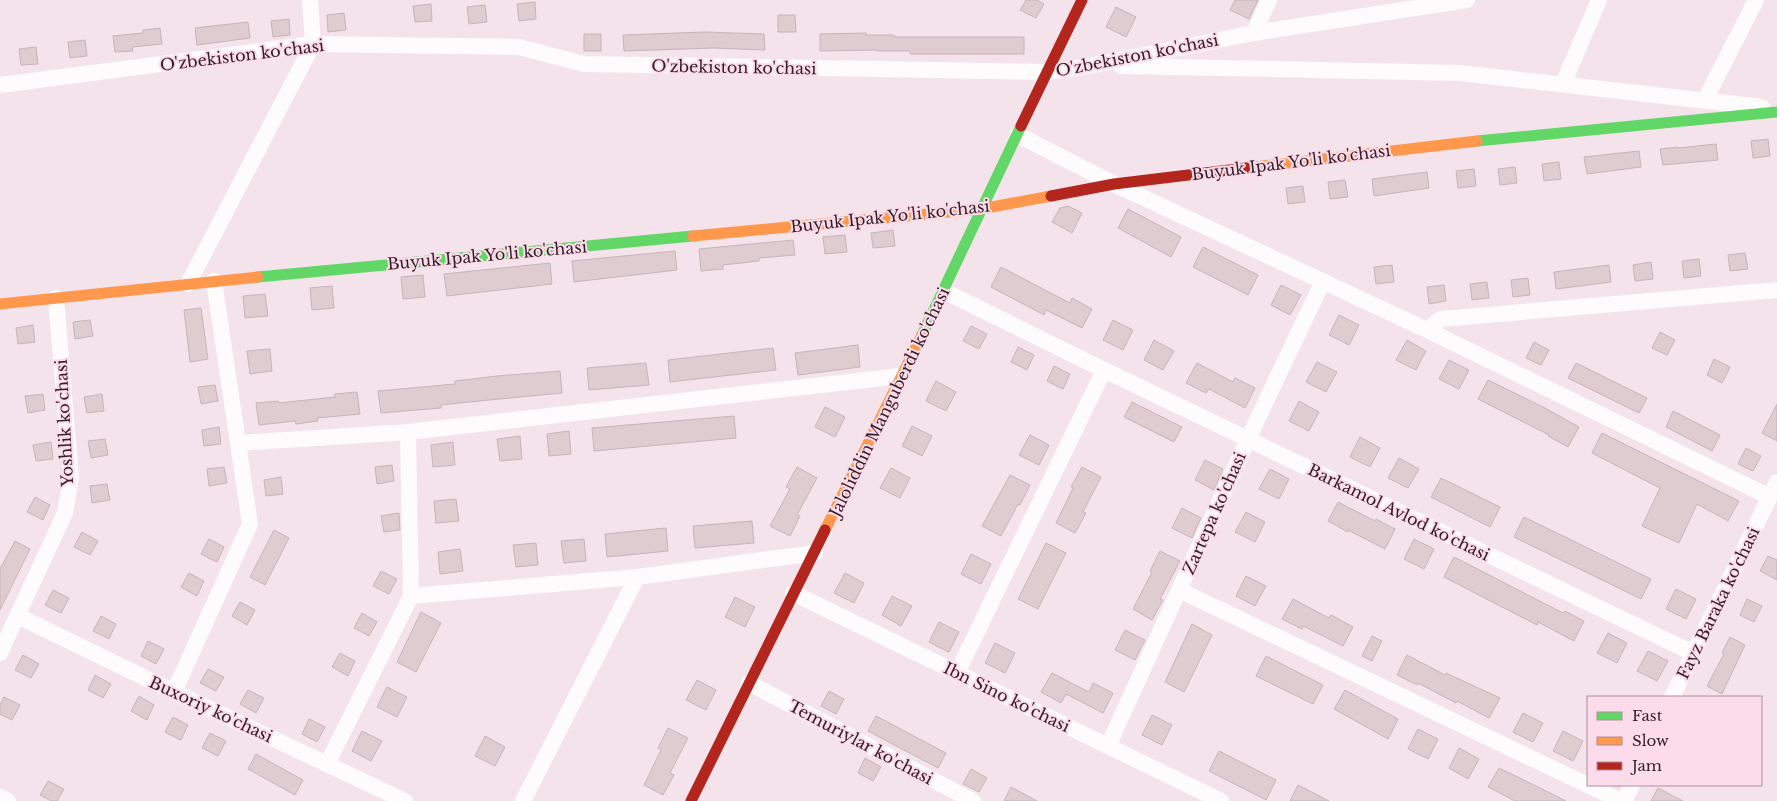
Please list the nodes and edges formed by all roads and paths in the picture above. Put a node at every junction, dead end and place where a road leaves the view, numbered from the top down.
1 (310, 0) edge
2 (1082, 0) edge
3 (1269, 0) edge
4 (1466, 0) edge
5 (1599, 0) edge
6 (1756, 0) edge
7 (1430, 3) edge
8 (1254, 32) junction
9 (313, 44) junction
10 (1089, 66) junction
11 (1047, 72) junction
12 (1563, 84) junction
13 (0, 85) edge
14 (1705, 100) junction
15 (1777, 110) edge
16 (1018, 135) junction
17 (1114, 184) junction
18 (981, 208) junction
19 (214, 281) junction
20 (1323, 281) junction
21 (188, 284) junction
22 (1777, 290) edge
23 (944, 291) junction
24 (56, 298) junction
25 (0, 304) edge
26 (1427, 330) junction
27 (1104, 370) junction
28 (900, 376) junction
29 (408, 432) junction
30 (1248, 439) junction
31 (238, 443) junction
32 (1777, 482) edge
33 (1770, 497) junction
34 (815, 553) junction
35 (637, 577) junction
36 (1179, 590) junction
37 (793, 593) junction
38 (411, 596) junction
39 (18, 616) junction
40 (0, 653) edge
41 (1693, 653) junction
42 (958, 673) junction
43 (749, 683) junction
44 (174, 692) junction
45 (1672, 696) edge
46 (1108, 746) junction
47 (327, 764) junction
48 (1587, 784) edge
49 (1591, 786) edge
50 (1631, 786) edge
51 (0, 797) edge
52 (8, 801) edge
53 (405, 801) edge
54 (523, 801) edge
55 (691, 801) edge
56 (973, 801) edge
57 (1221, 801) edge
58 (1623, 801) edge

1 - 9 street
2 - 11 street, Jaloliddin Manguberdi ko'chasi
3 - 8 street
4 - 7 street, O'zbekiston ko'chasi
5 - 12 street
6 - 14 street
7 - 8 street, O'zbekiston ko'chasi
8 - 10 street, O'zbekiston ko'chasi
9 - 11 street, O'zbekiston ko'chasi
9 - 13 street, O'zbekiston ko'chasi
9 - 21 street
10 - 11 street, O'zbekiston ko'chasi
10 - 12 street
11 - 16 street, Jaloliddin Manguberdi ko'chasi
12 - 14 street
14 - 15 street
15 - 17 street, Buyuk Ipak Yo'li ko'chasi
16 - 17 street
16 - 18 street, Jaloliddin Manguberdi ko'chasi
17 - 18 street, Buyuk Ipak Yo'li ko'chasi
17 - 20 street
18 - 19 street, Buyuk Ipak Yo'li ko'chasi
18 - 23 street, Jaloliddin Manguberdi ko'chasi
19 - 21 street, Buyuk Ipak Yo'li ko'chasi
19 - 31 street
20 - 26 street
20 - 30 street, Zartepa ko'chasi
21 - 24 street, Buyuk Ipak Yo'li ko'chasi
22 - 26 street
23 - 27 street, Barkamol Avlod ko'chasi
23 - 28 street, Jaloliddin Manguberdi ko'chasi
24 - 25 street, Buyuk Ipak Yo'li ko'chasi
24 - 39 street, Yoshlik ko'chasi
26 - 33 street
27 - 30 street, Barkamol Avlod ko'chasi
27 - 42 street
28 - 29 street
28 - 34 street, Jaloliddin Manguberdi ko'chasi
29 - 31 street
29 - 38 street
30 - 36 street, Zartepa ko'chasi
30 - 41 street, Barkamol Avlod ko'chasi
31 - 44 street
32 - 33 street, Fayz Baraka ko'chasi
33 - 41 street, Fayz Baraka ko'chasi
34 - 35 street
34 - 37 street, Jaloliddin Manguberdi ko'chasi
35 - 38 street
35 - 54 street
36 - 46 street, Zartepa ko'chasi
36 - 48 street
37 - 42 street, Ibn Sino ko'chasi
37 - 43 street, Jaloliddin Manguberdi ko'chasi
38 - 47 street
39 - 40 street, Yoshlik ko'chasi
39 - 44 street, Buxoriy ko'chasi
41 - 45 street, Fayz Baraka ko'chasi
42 - 46 street, Ibn Sino ko'chasi
43 - 55 street, Jaloliddin Manguberdi ko'chasi
43 - 56 street, Temuriylar ko'chasi
44 - 47 street, Buxoriy ko'chasi
46 - 57 street, Ibn Sino ko'chasi
47 - 53 street, Buxoriy ko'chasi
49 - 58 street
50 - 58 street
51 - 52 street

